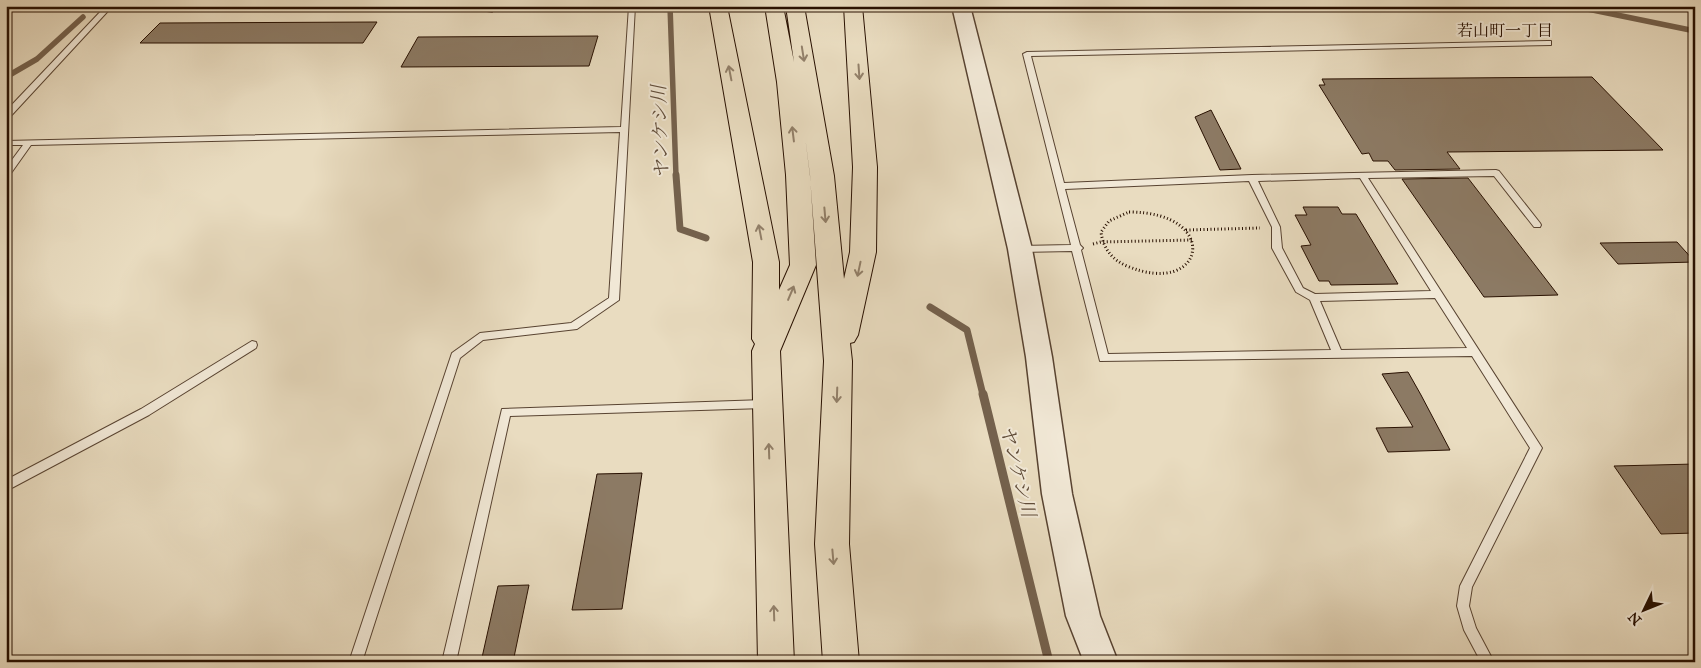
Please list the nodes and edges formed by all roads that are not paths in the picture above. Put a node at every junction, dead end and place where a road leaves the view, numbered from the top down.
1 (31, 6) edge
2 (326, 6) edge
3 (632, 6) edge
4 (718, 6) edge
5 (774, 6) edge
6 (795, 6) edge
7 (852, 6) edge
8 (961, 6) edge
9 (108, 8) edge
10 (1548, 43) dead end
11 (6, 116) edge
12 (625, 129) junction
13 (6, 142) edge
14 (29, 142) junction
15 (6, 174) edge
16 (1362, 175) junction
17 (1252, 178) junction
18 (1061, 186) junction
19 (1536, 226) dead end
20 (1078, 248) junction
21 (1020, 249) junction
22 (1439, 294) junction
23 (1314, 298) junction
24 (252, 345) dead end
25 (766, 351) junction
26 (1476, 352) junction
27 (1338, 354) junction
28 (838, 362) junction
29 (768, 404) junction
30 (6, 486) edge
31 (355, 662) edge
32 (449, 662) edge
33 (776, 662) edge
34 (841, 662) edge
35 (1101, 662) edge
36 (1488, 662) edge

1 - 9 lane
2 - 9 lane
3 - 12 lane
25 -> 4 highway
25 -> 5 highway
6 -> 28 highway
7 -> 28 highway
8 - 21 street
9 - 11 lane
10 - 18 lane
12 - 14 lane
12 - 31 lane
13 - 14 lane
14 - 15 lane
16 - 17 lane
16 - 19 lane
16 - 22 lane
17 - 18 lane
17 - 23 lane
18 - 20 lane
20 - 21 lane
20 - 27 lane
21 - 35 street
22 - 23 lane
22 - 26 lane
23 - 27 lane
24 - 30 lane
25 - 29 highway
26 - 27 lane
26 - 36 lane
28 -> 34 highway
29 - 32 lane
33 -> 29 highway

